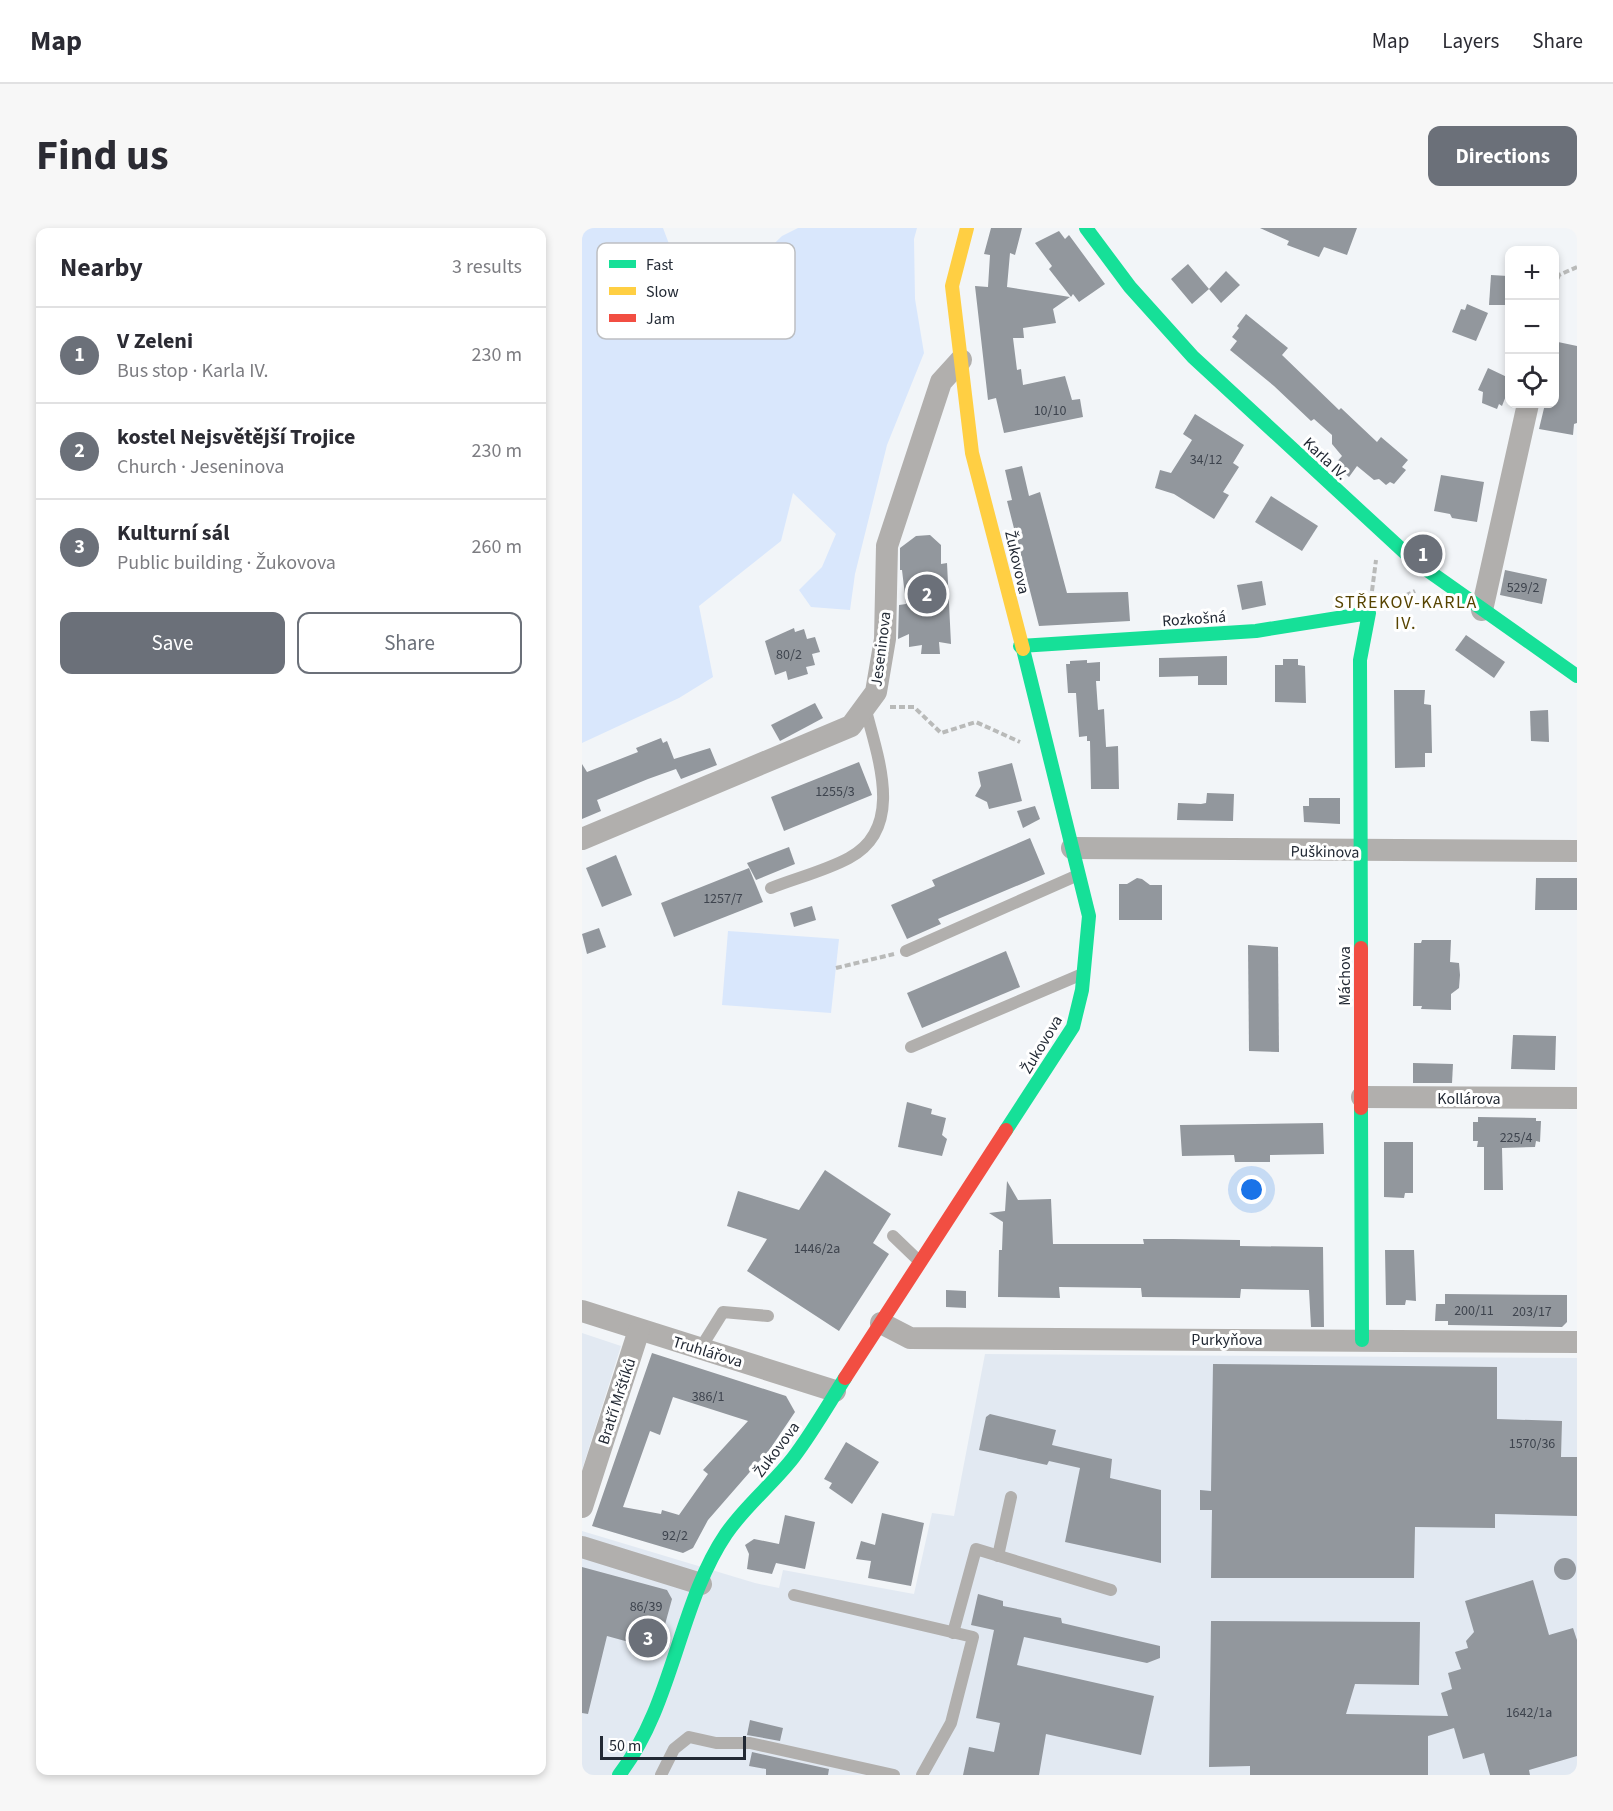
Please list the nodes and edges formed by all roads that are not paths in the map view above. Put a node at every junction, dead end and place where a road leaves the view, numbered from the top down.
1 (967, 228) edge
2 (1086, 228) edge
3 (961, 360) junction
4 (1527, 408) edge
5 (1482, 610) junction
6 (1369, 613) joint
7 (1020, 646) junction
8 (1577, 676) edge
9 (865, 707) junction
10 (582, 839) edge
11 (1072, 848) junction
12 (1577, 851) edge
13 (1360, 852) junction
14 (1079, 874) junction
15 (771, 888) dead end
16 (906, 951) road end
17 (1084, 974) junction
18 (911, 1047) dead end
19 (1362, 1097) junction
20 (1577, 1098) edge
21 (893, 1236) dead end
22 (920, 1262) junction
23 (582, 1311) edge
24 (768, 1316) dead end
25 (881, 1323) junction
26 (639, 1330) junction
27 (1362, 1340) junction
28 (1577, 1342) edge
29 (700, 1349) junction
30 (835, 1391) junction
31 (1011, 1497) dead end
32 (582, 1507) edge
33 (582, 1547) edge
34 (998, 1556) junction
35 (701, 1584) junction
36 (1111, 1590) dead end
37 (794, 1595) dead end
38 (953, 1633) junction
39 (619, 1775) edge
40 (661, 1775) edge
41 (894, 1775) edge
42 (922, 1775) edge

1 - 3 street, Žukovova
2 - 5 street, Karla IV.
3 - 7 street, Žukovova
3 - 9 street, Jeseninova
4 - 5 street
5 - 8 street, Karla IV.
6 - 7 street, Rozkošná
6 - 13 street, Máchova
7 - 11 street, Žukovova
9 - 10 street, Jeseninova
9 - 15 lane
11 - 13 street, Puškinova
11 - 14 street, Žukovova
12 - 13 street, Puškinova
13 - 19 street, Máchova
14 - 16 lane
14 - 17 street, Žukovova
17 - 18 lane
17 - 22 street, Žukovova
19 - 20 street, Kollárova
19 - 27 street, Máchova
21 - 22 lane
22 - 25 street, Žukovova
23 - 26 street, Truhlářova
24 - 29 lane
25 - 27 street, Purkyňova
25 - 30 street, Žukovova
26 - 29 street, Truhlářova
26 - 32 street, Bratří Mrštíků
27 - 28 street, Purkyňova
29 - 30 street, Truhlářova
30 - 35 street, Žukovova
31 - 34 lane
33 - 35 street
34 - 36 lane
34 - 38 lane
35 - 39 street, Žukovova
37 - 38 lane
38 - 42 lane
40 - 41 lane

